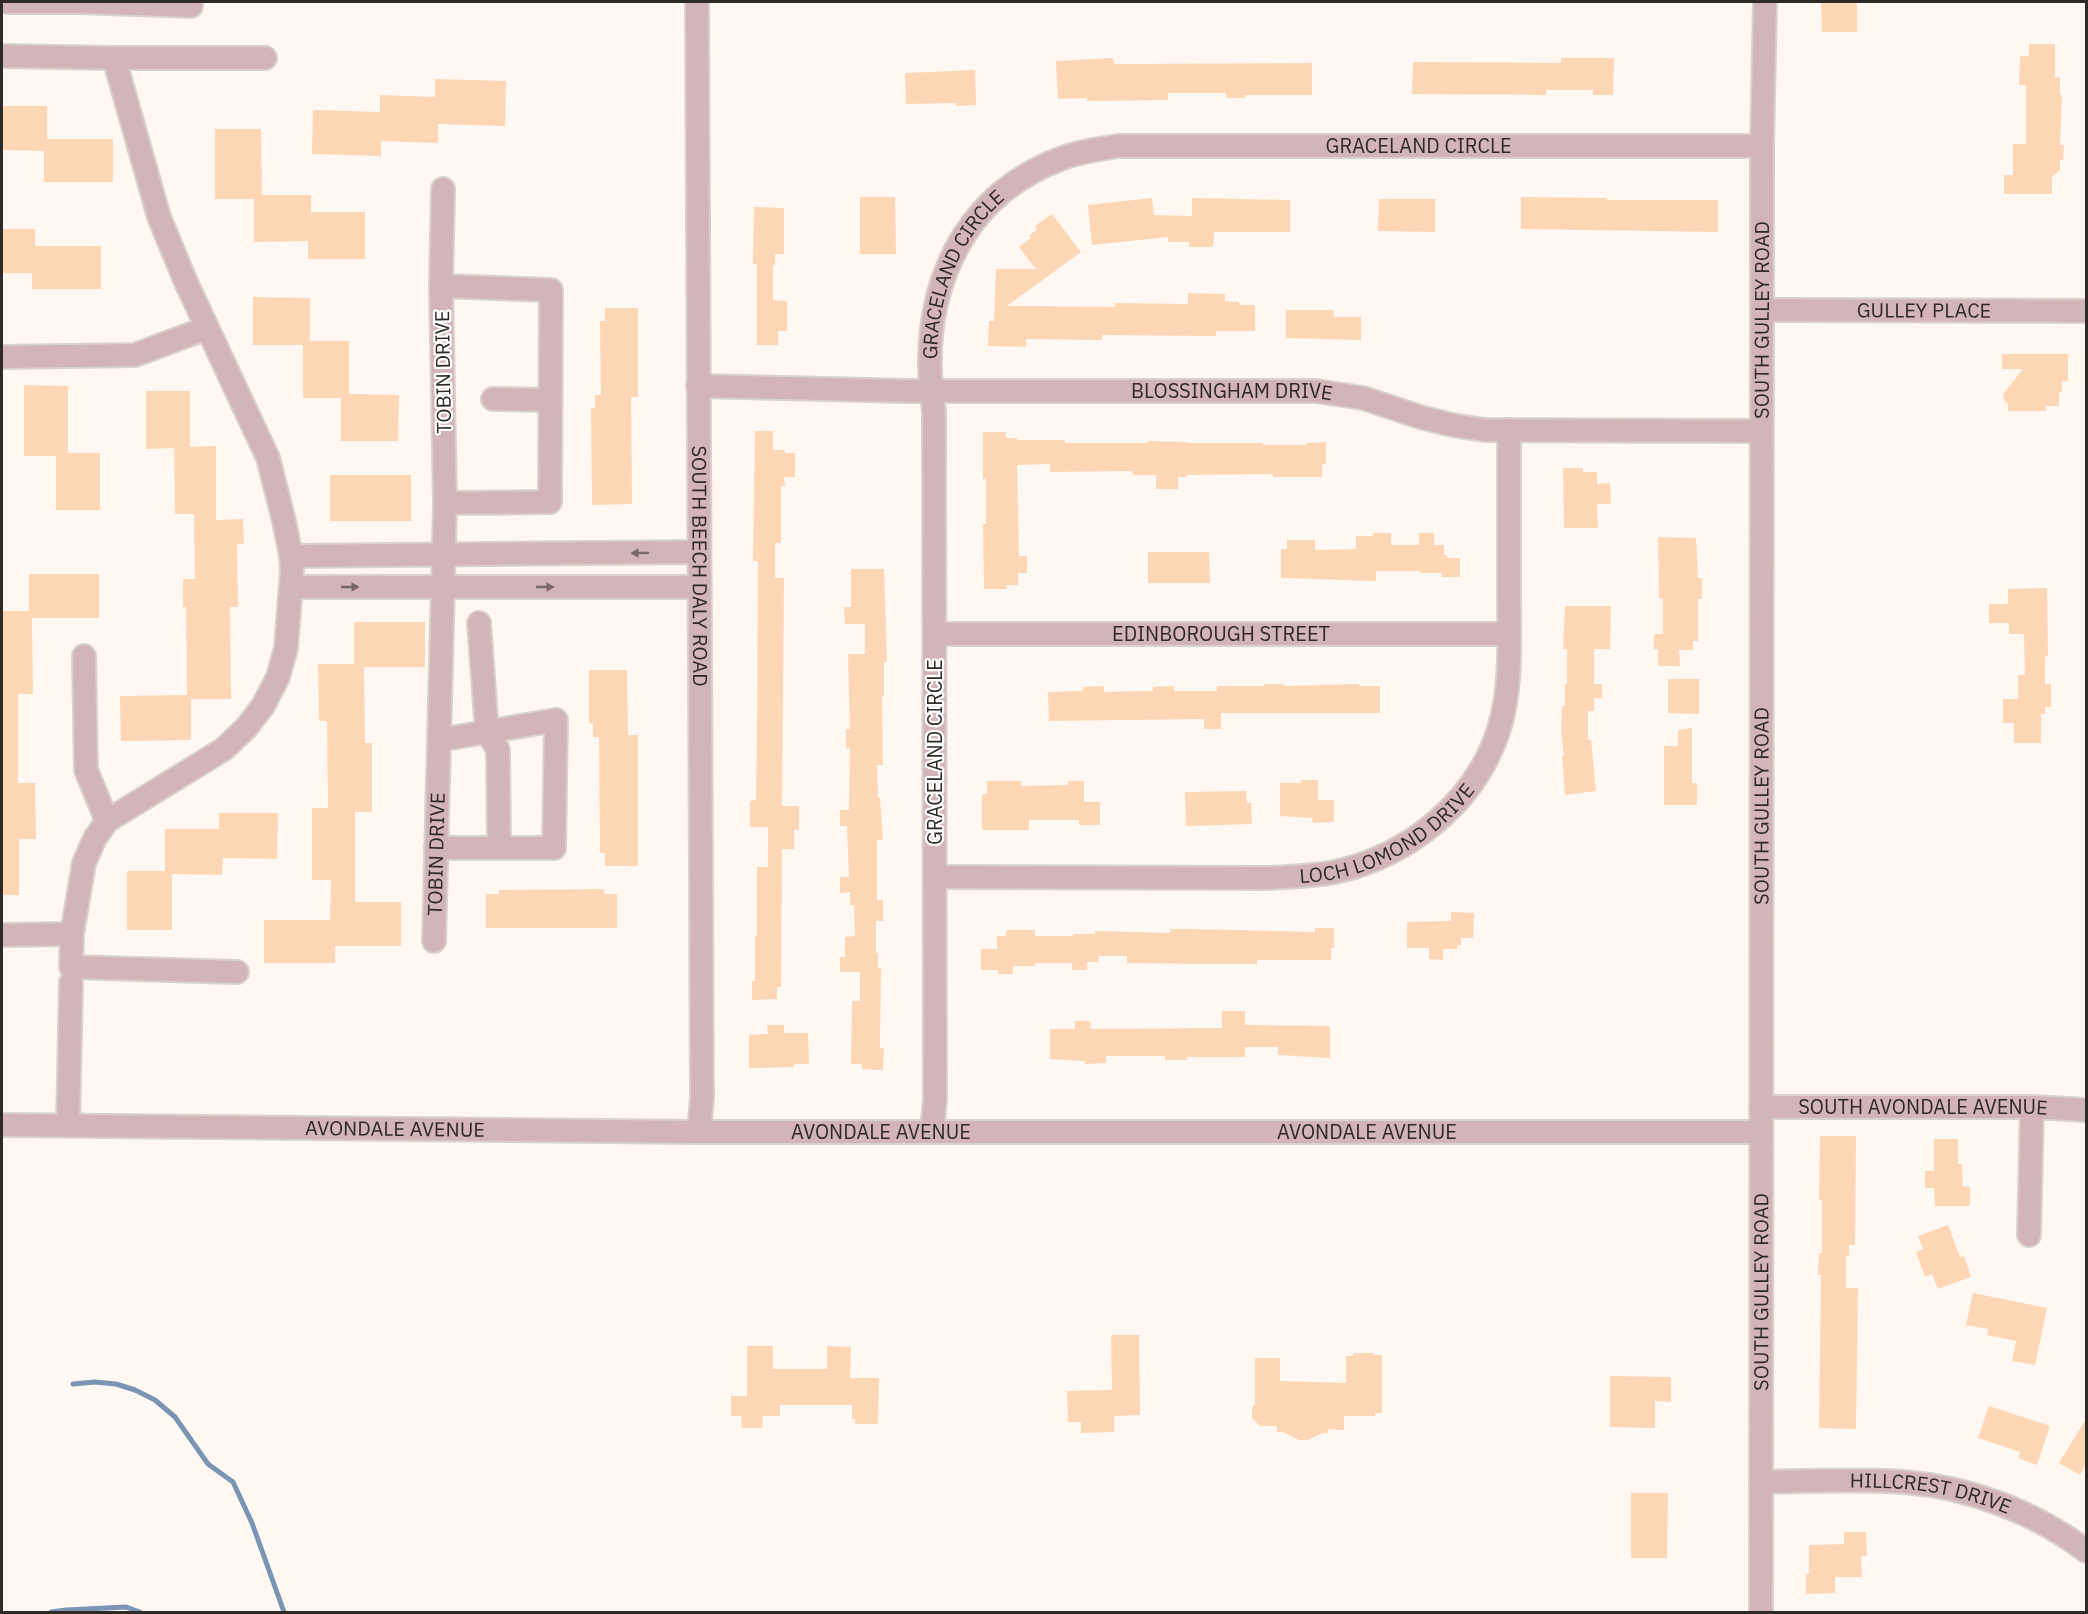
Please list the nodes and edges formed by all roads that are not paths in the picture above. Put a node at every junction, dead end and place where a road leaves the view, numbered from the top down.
1 (7, 2) edge
2 (81, 2) edge
3 (697, 2) edge
4 (1765, 2) edge
5 (191, 6) dead end
6 (2, 56) edge
7 (114, 57) junction
8 (265, 58) dead end
9 (1762, 146) junction
10 (443, 189) dead end
11 (441, 286) junction
12 (1762, 310) junction
13 (2086, 311) edge
14 (207, 328) junction
15 (2, 357) edge
16 (698, 386) junction
17 (930, 390) junction
18 (493, 399) dead end
19 (550, 400) junction
20 (1509, 430) junction
21 (1762, 431) junction
22 (445, 503) junction
23 (699, 552) junction
24 (444, 555) junction
25 (291, 556) junction
26 (291, 587) junction
27 (444, 587) junction
28 (699, 587) junction
29 (479, 623) dead end
30 (935, 634) junction
31 (1509, 634) junction
32 (84, 656) dead end
33 (487, 732) junction
34 (439, 741) junction
35 (107, 821) junction
36 (436, 848) junction
37 (499, 848) junction
38 (935, 877) junction
39 (72, 934) junction
40 (2, 935) edge
41 (434, 941) dead end
42 (237, 972) dead end
43 (71, 983) dead end
44 (1761, 1107) junction
45 (2032, 1107) junction
46 (2086, 1110) edge
47 (2, 1125) edge
48 (68, 1125) junction
49 (699, 1132) junction
50 (932, 1132) junction
51 (1760, 1132) junction
52 (2030, 1235) dead end
53 (1761, 1482) junction
54 (2086, 1551) edge
55 (1761, 1612) edge

1 - 2 street
2 - 5 street
3 - 16 street, SOUTH BEECH DALY ROAD
4 - 9 street, SOUTH GULLEY ROAD
6 - 7 street
7 - 8 street
7 - 14 street
9 - 12 street, SOUTH GULLEY ROAD
9 - 17 street, GRACELAND CIRCLE
10 - 11 street, TOBIN DRIVE
11 - 19 street
11 - 22 street, TOBIN DRIVE
12 - 13 street, GULLEY PLACE
12 - 21 street, SOUTH GULLEY ROAD
14 - 15 street
14 - 25 street
16 - 17 street, BLOSSINGHAM DRIVE
16 - 23 street, SOUTH BEECH DALY ROAD
17 - 20 street, BLOSSINGHAM DRIVE
17 - 30 street, GRACELAND CIRCLE
18 - 19 street
19 - 22 street
20 - 21 street, BLOSSINGHAM DRIVE
20 - 31 street, LOCH LOMOND DRIVE
21 - 44 street, SOUTH GULLEY ROAD
22 - 24 street, TOBIN DRIVE
23 -> 24 street
23 - 28 street, SOUTH BEECH DALY ROAD
24 - 25 street
24 - 27 street, TOBIN DRIVE
25 - 26 street
26 -> 27 street
26 - 35 street
27 -> 28 street
27 - 34 street, TOBIN DRIVE
28 - 49 street, SOUTH BEECH DALY ROAD
29 - 33 street
30 - 31 street, EDINBOROUGH STREET
30 - 38 street, GRACELAND CIRCLE
31 - 38 street, LOCH LOMOND DRIVE
32 - 35 street
33 - 34 street
33 - 37 street
33 - 37 street
34 - 36 street, TOBIN DRIVE
35 - 39 street
36 - 37 street
36 - 41 street, TOBIN DRIVE
38 - 50 street, GRACELAND CIRCLE
39 - 40 street
39 - 42 street
43 - 48 street
44 - 45 street, SOUTH AVONDALE AVENUE
44 - 51 street, SOUTH GULLEY ROAD
45 - 46 street, SOUTH AVONDALE AVENUE
45 - 52 street
47 - 48 street, AVONDALE AVENUE
48 - 49 street, AVONDALE AVENUE
49 - 50 street, AVONDALE AVENUE
50 - 51 street, AVONDALE AVENUE
51 - 53 street, SOUTH GULLEY ROAD
53 - 54 street, HILLCREST DRIVE
53 - 55 street, SOUTH GULLEY ROAD

